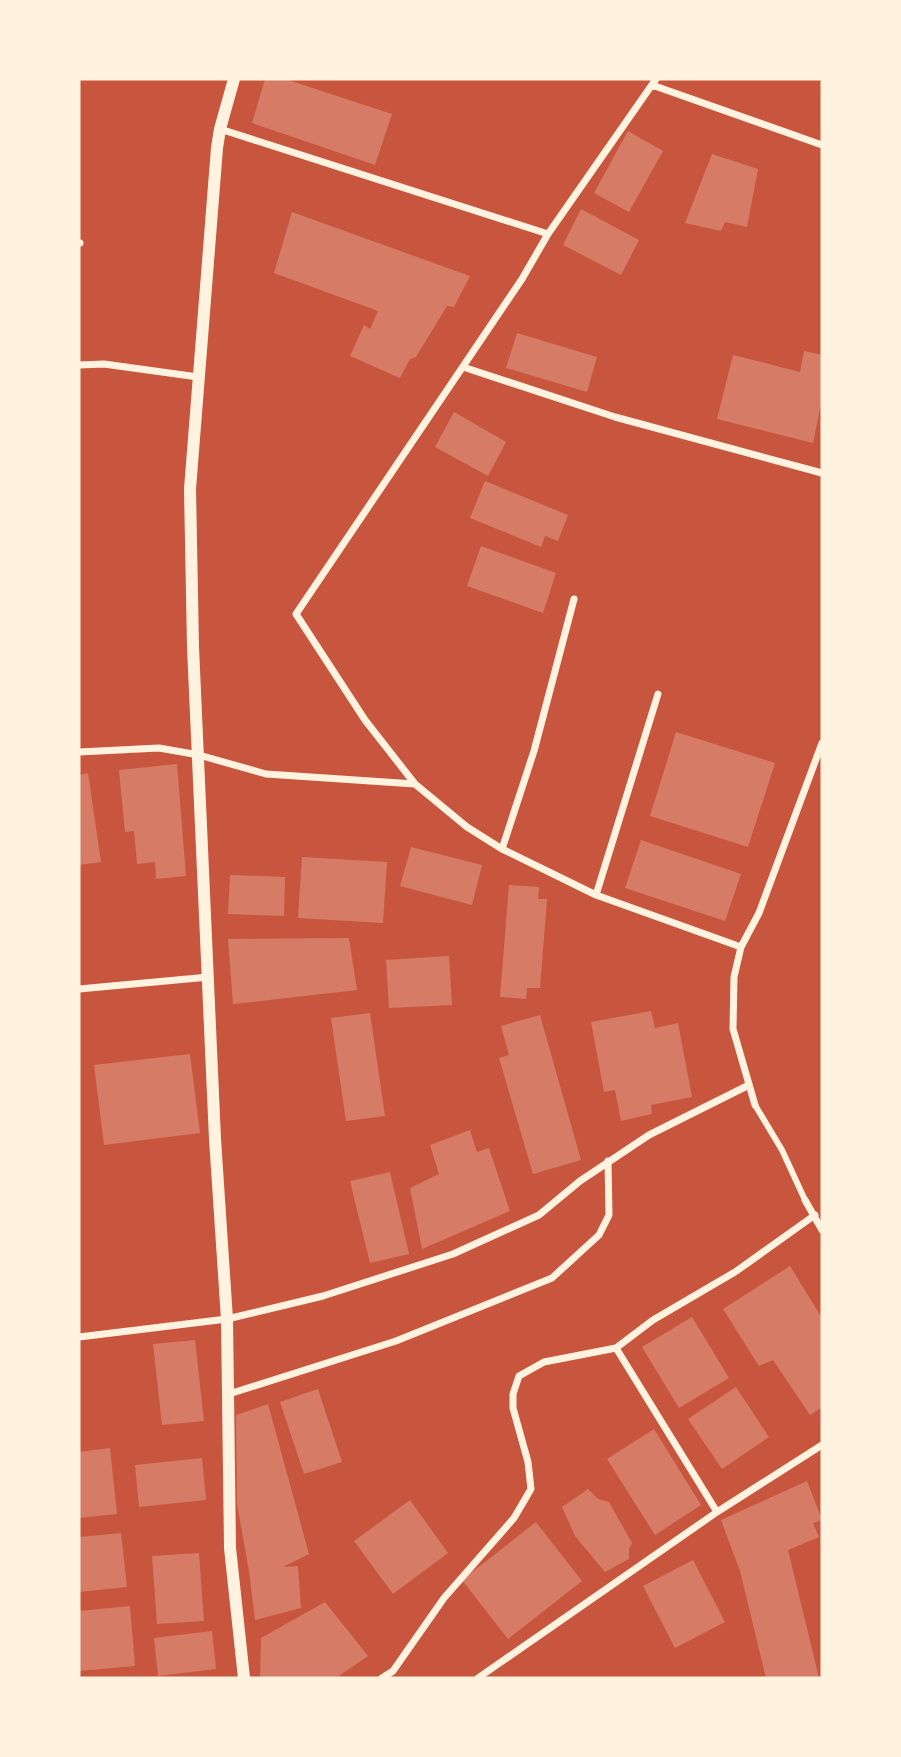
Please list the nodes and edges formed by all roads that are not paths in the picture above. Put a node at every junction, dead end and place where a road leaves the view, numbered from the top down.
1 (234, 79) edge
2 (654, 82) edge
3 (220, 129) junction
4 (822, 145) edge
5 (548, 234) junction
6 (79, 365) edge
7 (463, 367) junction
8 (198, 377) junction
9 (822, 473) edge
10 (574, 599) dead end
11 (658, 694) dead end
12 (822, 743) edge
13 (79, 752) edge
14 (199, 755) junction
15 (415, 784) junction
16 (502, 849) junction
17 (596, 895) junction
18 (741, 947) junction
19 (209, 977) junction
20 (79, 989) edge
21 (749, 1085) junction
22 (755, 1105) joint
23 (608, 1161) junction
24 (805, 1199) joint
25 (815, 1215) junction
26 (822, 1230) edge
27 (227, 1319) junction
28 (79, 1337) edge
29 (616, 1348) junction
30 (229, 1394) junction
31 (822, 1445) edge
32 (717, 1512) junction
33 (393, 1671) junction
34 (244, 1678) edge
35 (382, 1678) edge
36 (400, 1678) edge
37 (478, 1678) edge

1 - 3 street
2 - 4 street
2 - 5 street
3 - 5 street
3 - 8 street
5 - 7 street
6 - 8 street
7 - 9 street
7 - 15 street
8 - 14 street
10 - 16 street
11 - 17 street
12 - 18 street
13 - 14 street
14 - 15 street
14 - 19 street
15 - 16 street
16 - 17 street
17 - 18 street
18 - 21 street
19 - 20 street
19 - 27 street
21 - 22 street
21 - 23 street
22 - 24 street
23 - 27 street
23 - 30 street
24 - 25 street
25 - 26 street
25 - 29 street
27 - 28 street
27 - 30 street
29 - 32 street
29 - 33 street
30 - 34 street
31 - 32 street
32 - 37 street
33 - 35 street
33 - 36 street

